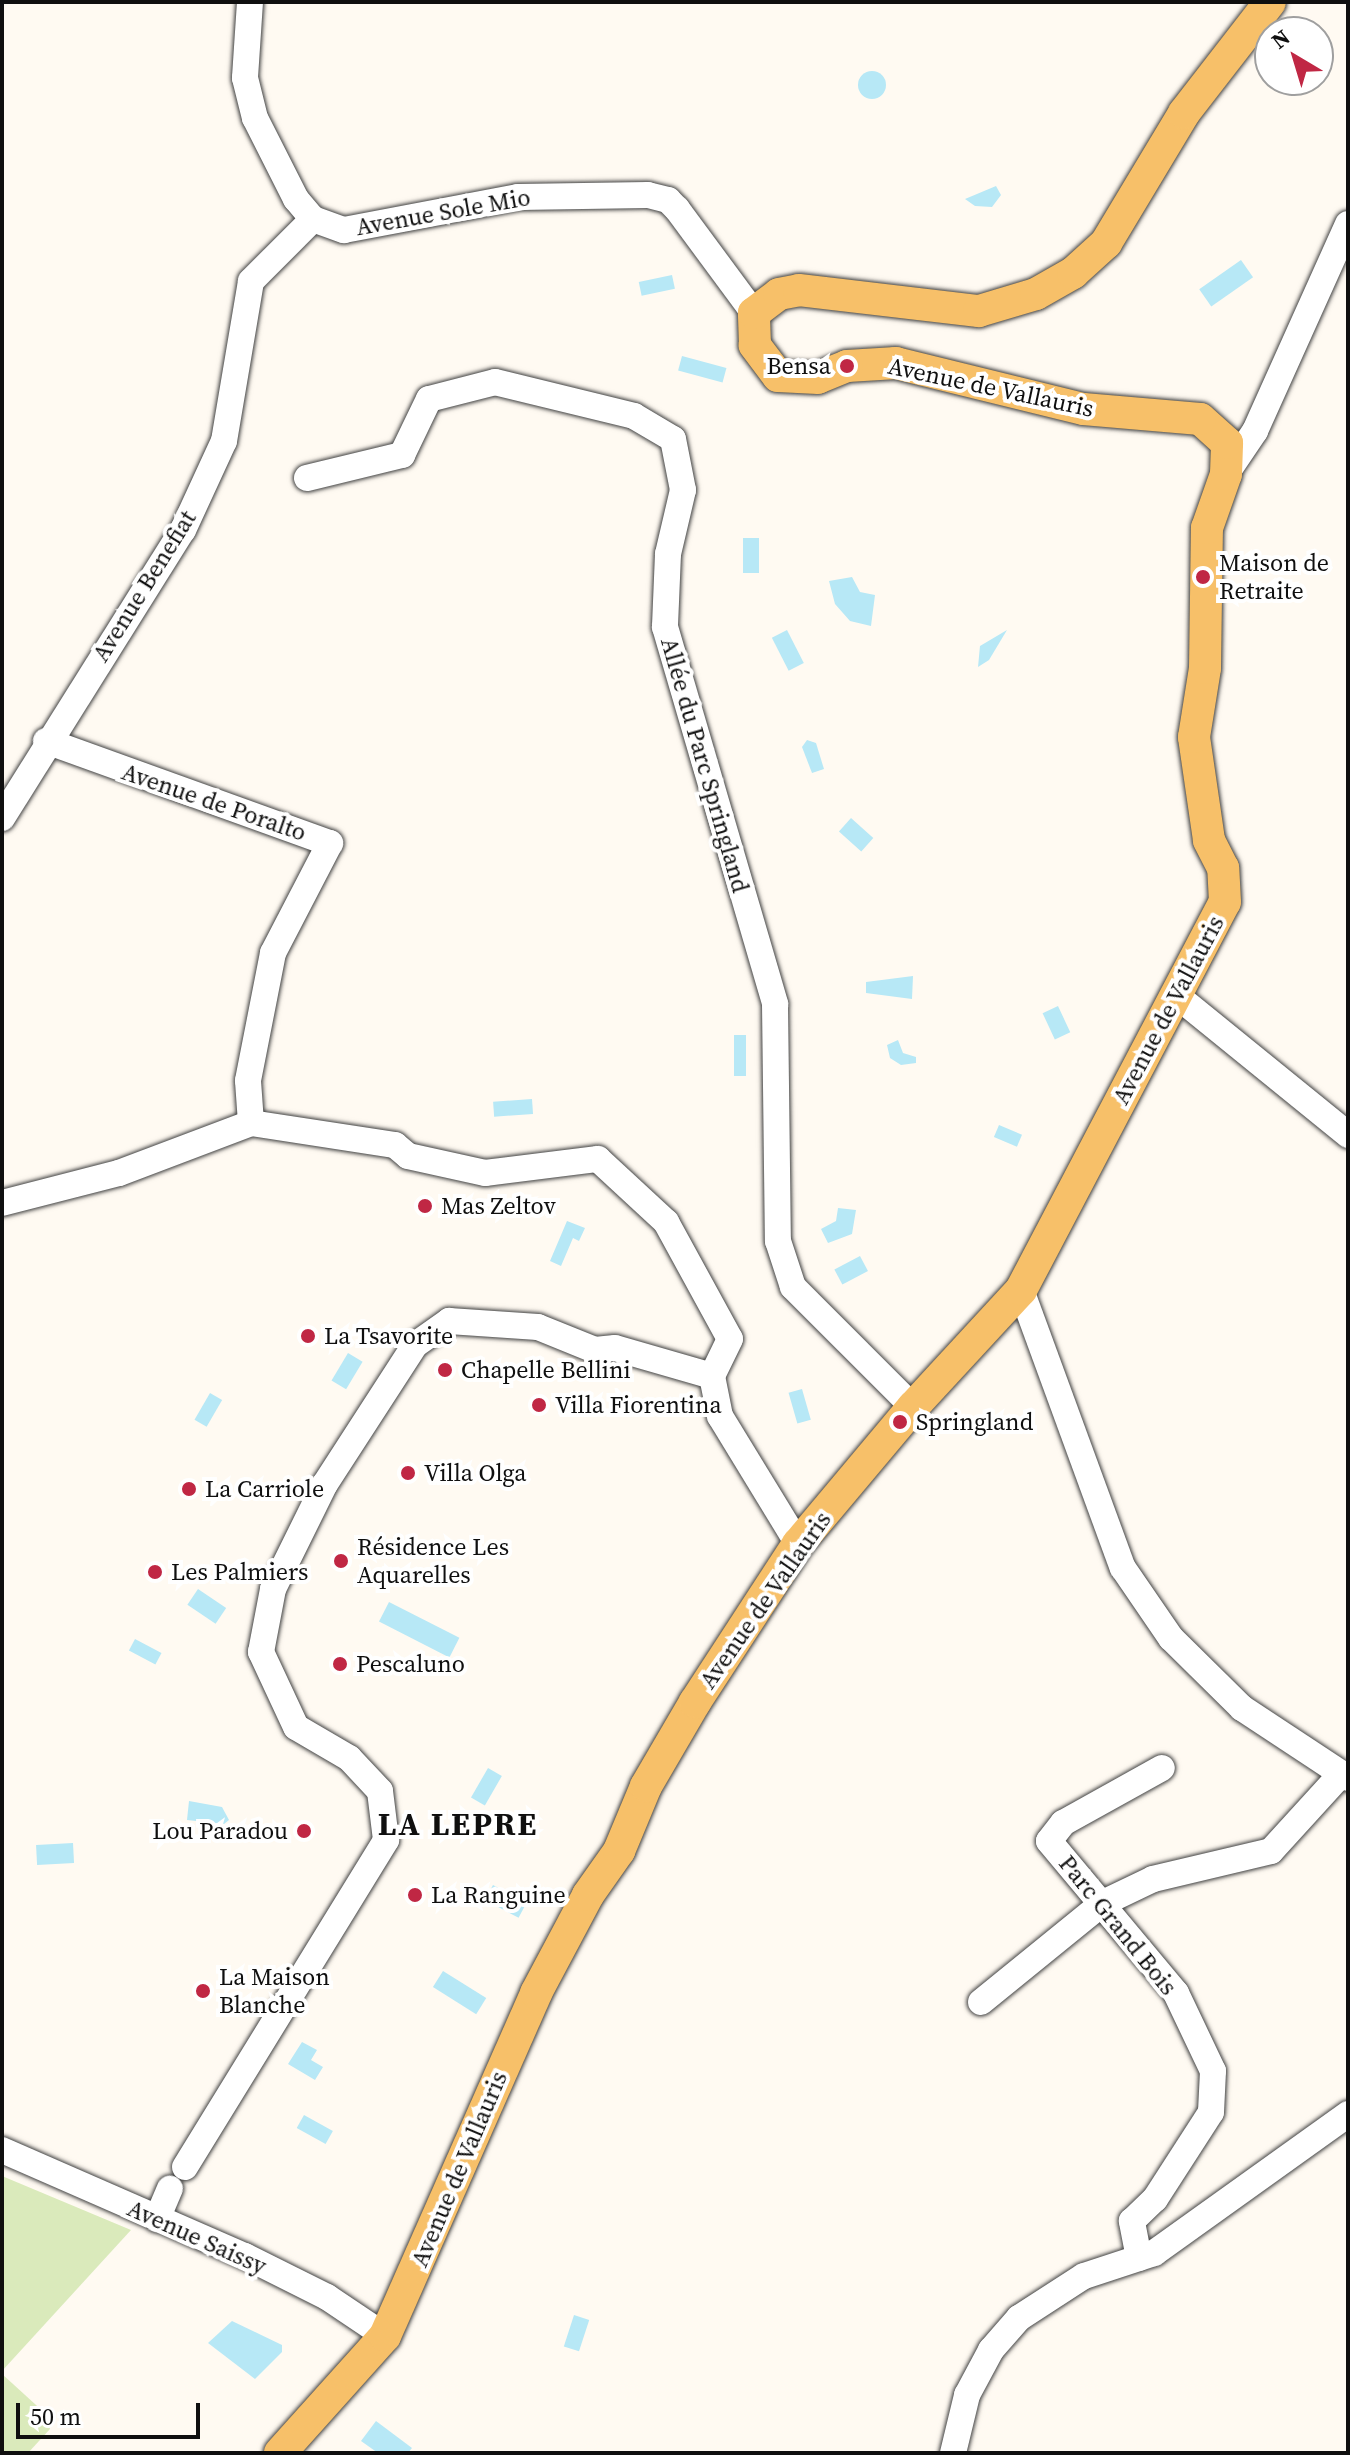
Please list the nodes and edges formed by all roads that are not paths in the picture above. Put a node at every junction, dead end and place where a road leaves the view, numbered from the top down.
1 (250, 2) edge
2 (1270, 2) edge
3 (313, 219) junction
4 (1348, 224) edge
5 (754, 313) junction
6 (1226, 474) junction
7 (307, 478) dead end
8 (46, 741) junction
9 (2, 818) edge
10 (1176, 995) junction
11 (251, 1123) junction
12 (1348, 1135) edge
13 (2, 1203) edge
14 (1021, 1290) junction
15 (712, 1376) junction
16 (913, 1407) junction
17 (798, 1544) junction
18 (1162, 1768) dead end
19 (1341, 1780) edge
20 (1103, 1903) junction
21 (981, 2002) dead end
22 (1348, 2114) edge
23 (2, 2150) edge
24 (185, 2167) dead end
25 (170, 2189) dead end
26 (157, 2219) junction
27 (1139, 2258) junction
28 (385, 2336) junction
29 (280, 2453) edge
30 (953, 2453) edge

1 - 3 street
2 - 5 main road
3 - 5 street, Avenue Sole Mio
3 - 8 street, Avenue Benefiat
4 - 6 street
5 - 6 main road, Avenue de Vallauris
6 - 10 main road, Avenue de Vallauris
7 - 16 street, Allée du Parc Springland
8 - 9 street, Avenue Benefiat
8 - 11 street, Avenue de Poralto
10 - 12 street
10 - 14 main road, Avenue de Vallauris
11 - 13 street
11 - 15 street
14 - 16 main road, Avenue de Vallauris
14 - 19 street
15 - 17 street
15 - 24 street
16 - 17 main road, Avenue de Vallauris
17 - 28 main road, Avenue de Vallauris
18 - 20 street, Parc Grand Bois
19 - 20 street
20 - 21 street
20 - 27 street, Parc Grand Bois
22 - 27 street
23 - 26 street, Avenue Saissy
25 - 26 street
26 - 28 street, Avenue Saissy
27 - 30 street
28 - 29 main road, Avenue de Vallauris

